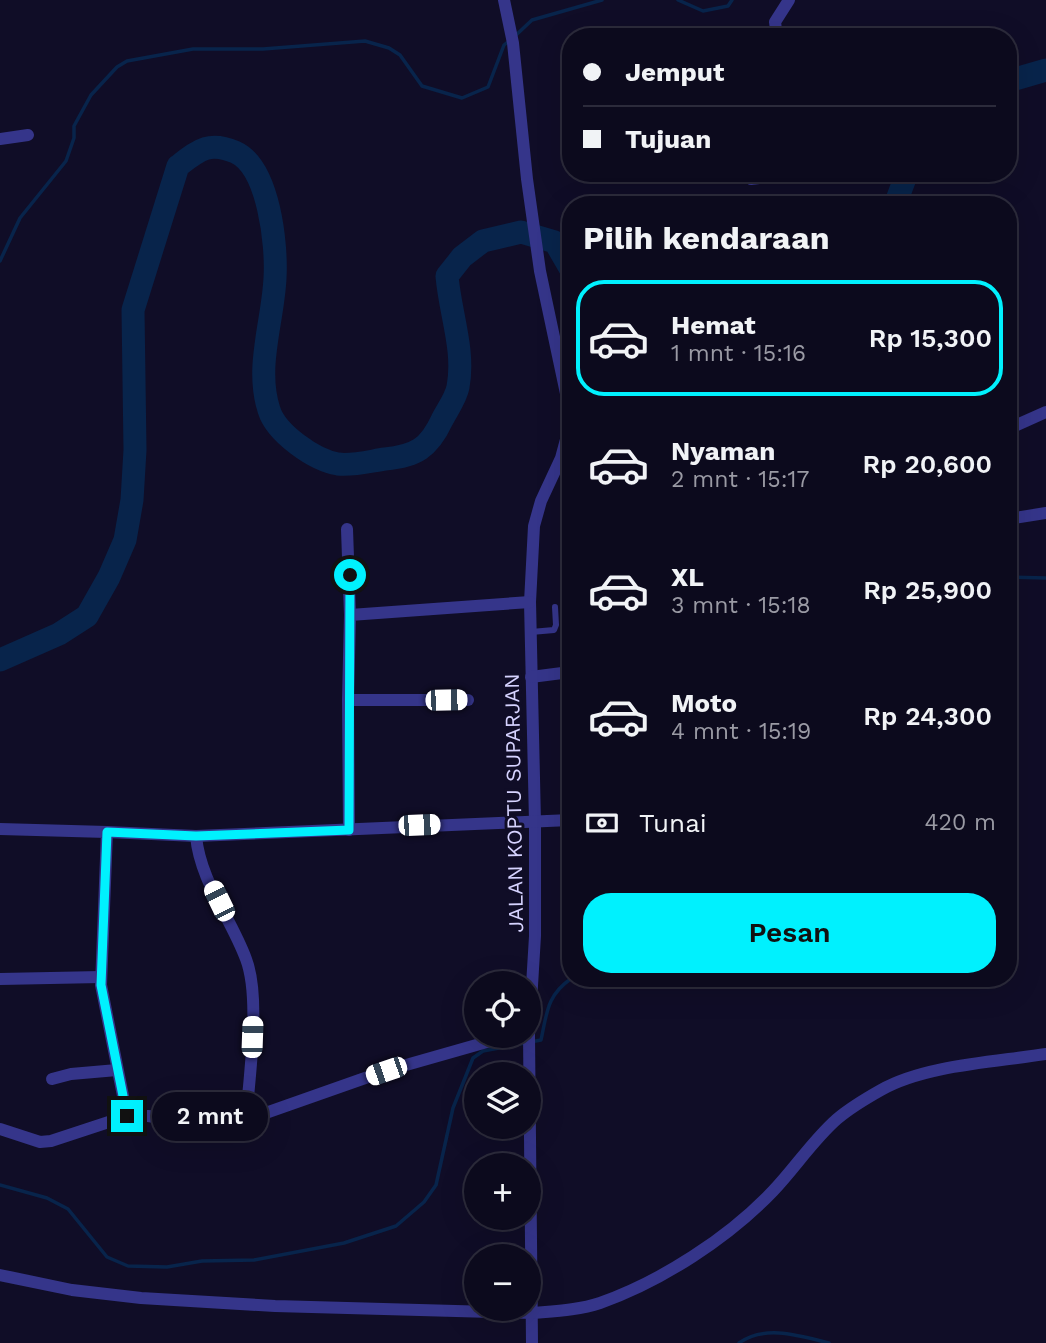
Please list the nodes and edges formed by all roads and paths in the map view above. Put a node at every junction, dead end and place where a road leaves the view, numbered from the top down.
1 (504, 0) edge
2 (789, 0) edge
3 (776, 28) edge
4 (28, 135) dead end
5 (0, 139) edge
6 (562, 375) edge
7 (1046, 412) edge
8 (1017, 425) edge
9 (562, 454) edge
10 (1046, 513) edge
11 (1017, 518) edge
12 (347, 529) dead end
13 (530, 602) junction
14 (555, 607) dead end
15 (350, 615) junction
16 (531, 632) junction
17 (562, 673) edge
18 (531, 677) junction
19 (348, 700) junction
20 (468, 700) dead end
21 (562, 820) edge
22 (535, 822) junction
23 (0, 829) edge
24 (349, 830) junction
25 (107, 832) junction
26 (196, 836) junction
27 (533, 971) edge
28 (101, 978) junction
29 (0, 979) edge
30 (466, 1048) edge
31 (530, 1048) edge
32 (1046, 1054) edge
33 (117, 1070) junction
34 (51, 1079) dead end
35 (127, 1116) junction
36 (246, 1120) junction
37 (0, 1129) edge
38 (531, 1244) edge
39 (0, 1275) edge
40 (464, 1311) edge
41 (541, 1312) edge
42 (532, 1321) edge
43 (532, 1343) edge

1 - 6 street, JALAN KOPTU SUPARJAN
2 - 3 street
4 - 5 street
7 - 8 street
9 - 13 street, JALAN KOPTU SUPARJAN
10 - 11 street
12 - 15 street
13 - 15 street
13 - 16 street, JALAN KOPTU SUPARJAN
14 - 16 lane
15 - 19 street
16 - 18 street, JALAN KOPTU SUPARJAN
17 - 18 street
18 - 22 street, JALAN KOPTU SUPARJAN
19 - 20 street
19 - 24 street
21 - 22 street
22 - 24 street
22 - 27 street, JALAN KOPTU SUPARJAN
23 - 25 street
24 - 26 street
25 - 26 street
25 - 28 street
26 - 36 street
28 - 29 street
28 - 33 street
30 - 36 street
31 - 38 street, JALAN KOPTU SUPARJAN
32 - 41 street
33 - 34 street
33 - 35 street
35 - 36 street
35 - 37 street
39 - 40 street
42 - 43 street, JALAN KOPTU SUPARJAN

